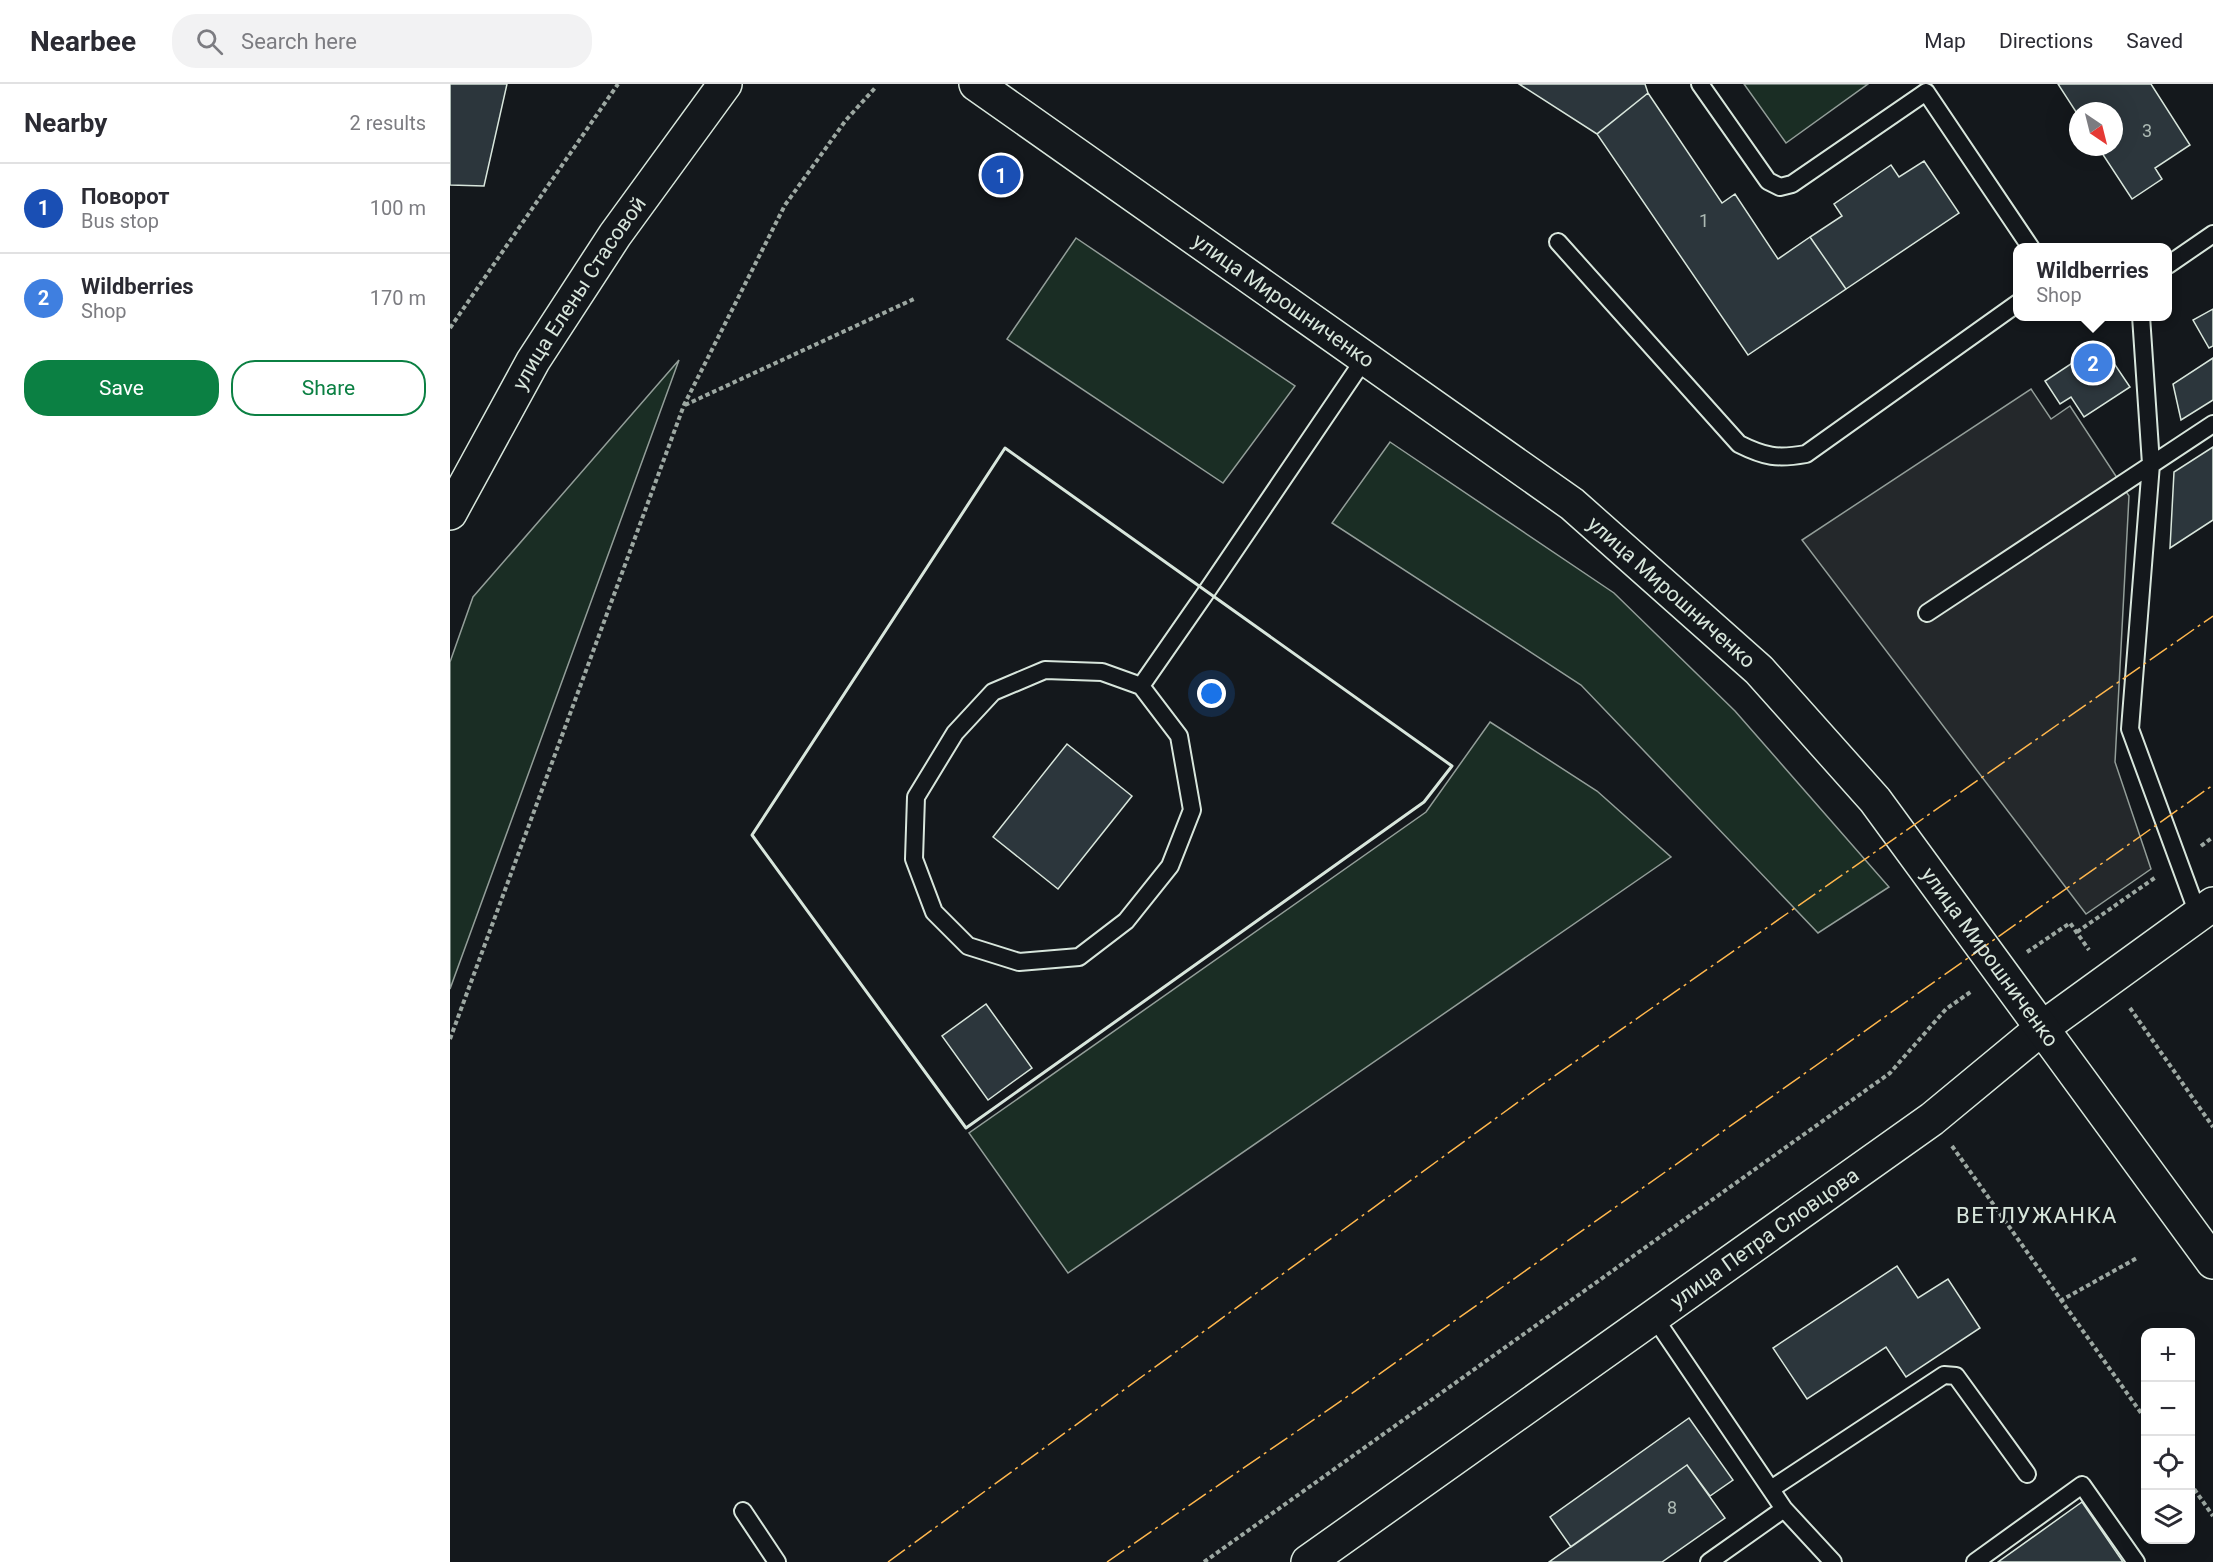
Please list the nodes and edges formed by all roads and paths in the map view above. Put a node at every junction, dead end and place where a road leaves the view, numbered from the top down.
1 (618, 84) edge
2 (724, 84) edge
3 (976, 84) edge
4 (1700, 84) edge
5 (875, 88) dead end
6 (1932, 88) edge
7 (2213, 234) edge
8 (1558, 242) dead end
9 (2028, 243) edge
10 (2172, 262) edge
11 (916, 298) dead end
12 (2013, 307) edge
13 (2141, 321) edge
14 (450, 328) edge
15 (1365, 358) junction
16 (684, 405) junction
17 (2213, 424) edge
18 (2151, 464) junction
19 (450, 513) edge
20 (1927, 613) dead end
21 (1140, 686) junction
22 (2213, 837) edge
23 (2179, 862) junction
24 (2205, 909) edge
25 (2077, 932) dead end
26 (2042, 1028) junction
27 (450, 1039) edge
28 (1890, 1073) dead end
29 (1932, 1119) junction
30 (2137, 1258) dead end
31 (2213, 1262) edge
32 (2060, 1301) junction
33 (1654, 1317) junction
34 (2141, 1414) edge
35 (2026, 1474) dead end
36 (1771, 1489) junction
37 (2194, 1490) edge
38 (1784, 1509) junction
39 (743, 1511) dead end
40 (2213, 1516) edge
41 (777, 1562) edge
42 (1204, 1562) edge
43 (1308, 1562) edge
44 (1709, 1562) edge
45 (1833, 1562) edge
46 (1975, 1562) edge
47 (2136, 1562) edge

1 - 14 path
2 - 19 street, улица Елены Стасовой
3 - 15 street, улица Мирошниченко
4 - 6 lane
5 - 16 path
6 - 9 lane
7 - 10 lane
8 - 12 lane
11 - 16 path
13 - 18 lane
15 - 21 lane
15 - 26 street, улица Мирошниченко
16 - 27 path
17 - 18 lane
18 - 20 lane
18 - 23 lane
21 - 21 lane
22 - 23 path
23 - 24 lane
23 - 25 path
24 - 26 street, улица Петра Словцова
26 - 29 street, улица Петра Словцова
26 - 31 street, улица Мирошниченко
28 - 42 path
29 - 32 path
29 - 33 street, улица Петра Словцова
30 - 32 path
32 - 34 path
33 - 36 lane
33 - 43 street, улица Петра Словцова
35 - 36 lane
36 - 38 lane
37 - 40 path
38 - 44 lane
38 - 45 lane
39 - 41 lane
46 - 47 lane

